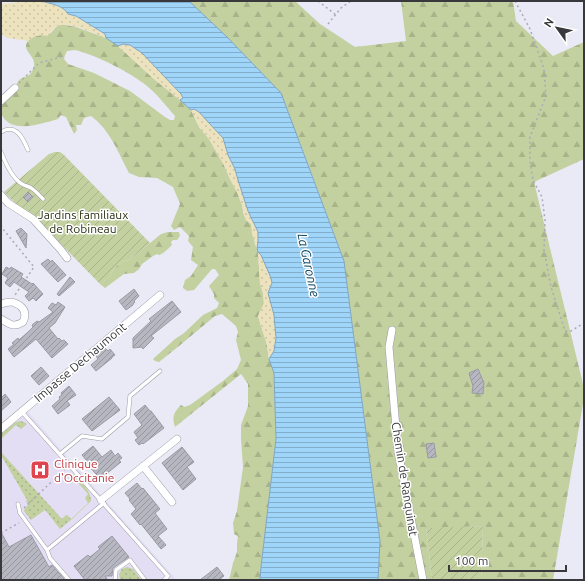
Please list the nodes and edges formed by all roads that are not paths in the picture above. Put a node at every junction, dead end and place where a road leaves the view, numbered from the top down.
1 (15, 88) road end
2 (1, 101) edge
3 (1, 132) edge
4 (28, 150) dead end
5 (1, 152) edge
6 (1, 195) edge
7 (43, 199) dead end
8 (67, 258) dead end
9 (160, 295) dead end
10 (1, 304) edge
11 (1, 319) edge
12 (392, 330) dead end
13 (160, 371) dead end
14 (22, 412) junction
15 (1, 429) edge
16 (177, 438) dead end
17 (60, 454) junction
18 (143, 466) junction
19 (102, 501) junction
20 (172, 502) dead end
21 (18, 504) dead end
22 (47, 550) junction
23 (68, 580) edge
24 (115, 580) edge
25 (146, 580) edge
26 (164, 580) edge
27 (422, 580) edge

1 - 2 street
3 - 4 lane
5 - 7 lane
6 - 8 street
9 - 14 street, Impasse Dechaumont
10 - 11 street
12 - 27 street, Chemin de Ranquinat
13 - 17 lane
14 - 15 street, Impasse Dechaumont
14 - 17 lane
16 - 18 street
17 - 19 lane
18 - 19 street
18 - 20 street
19 - 22 lane
19 - 26 lane
21 - 22 lane
22 - 23 lane
24 - 25 lane

